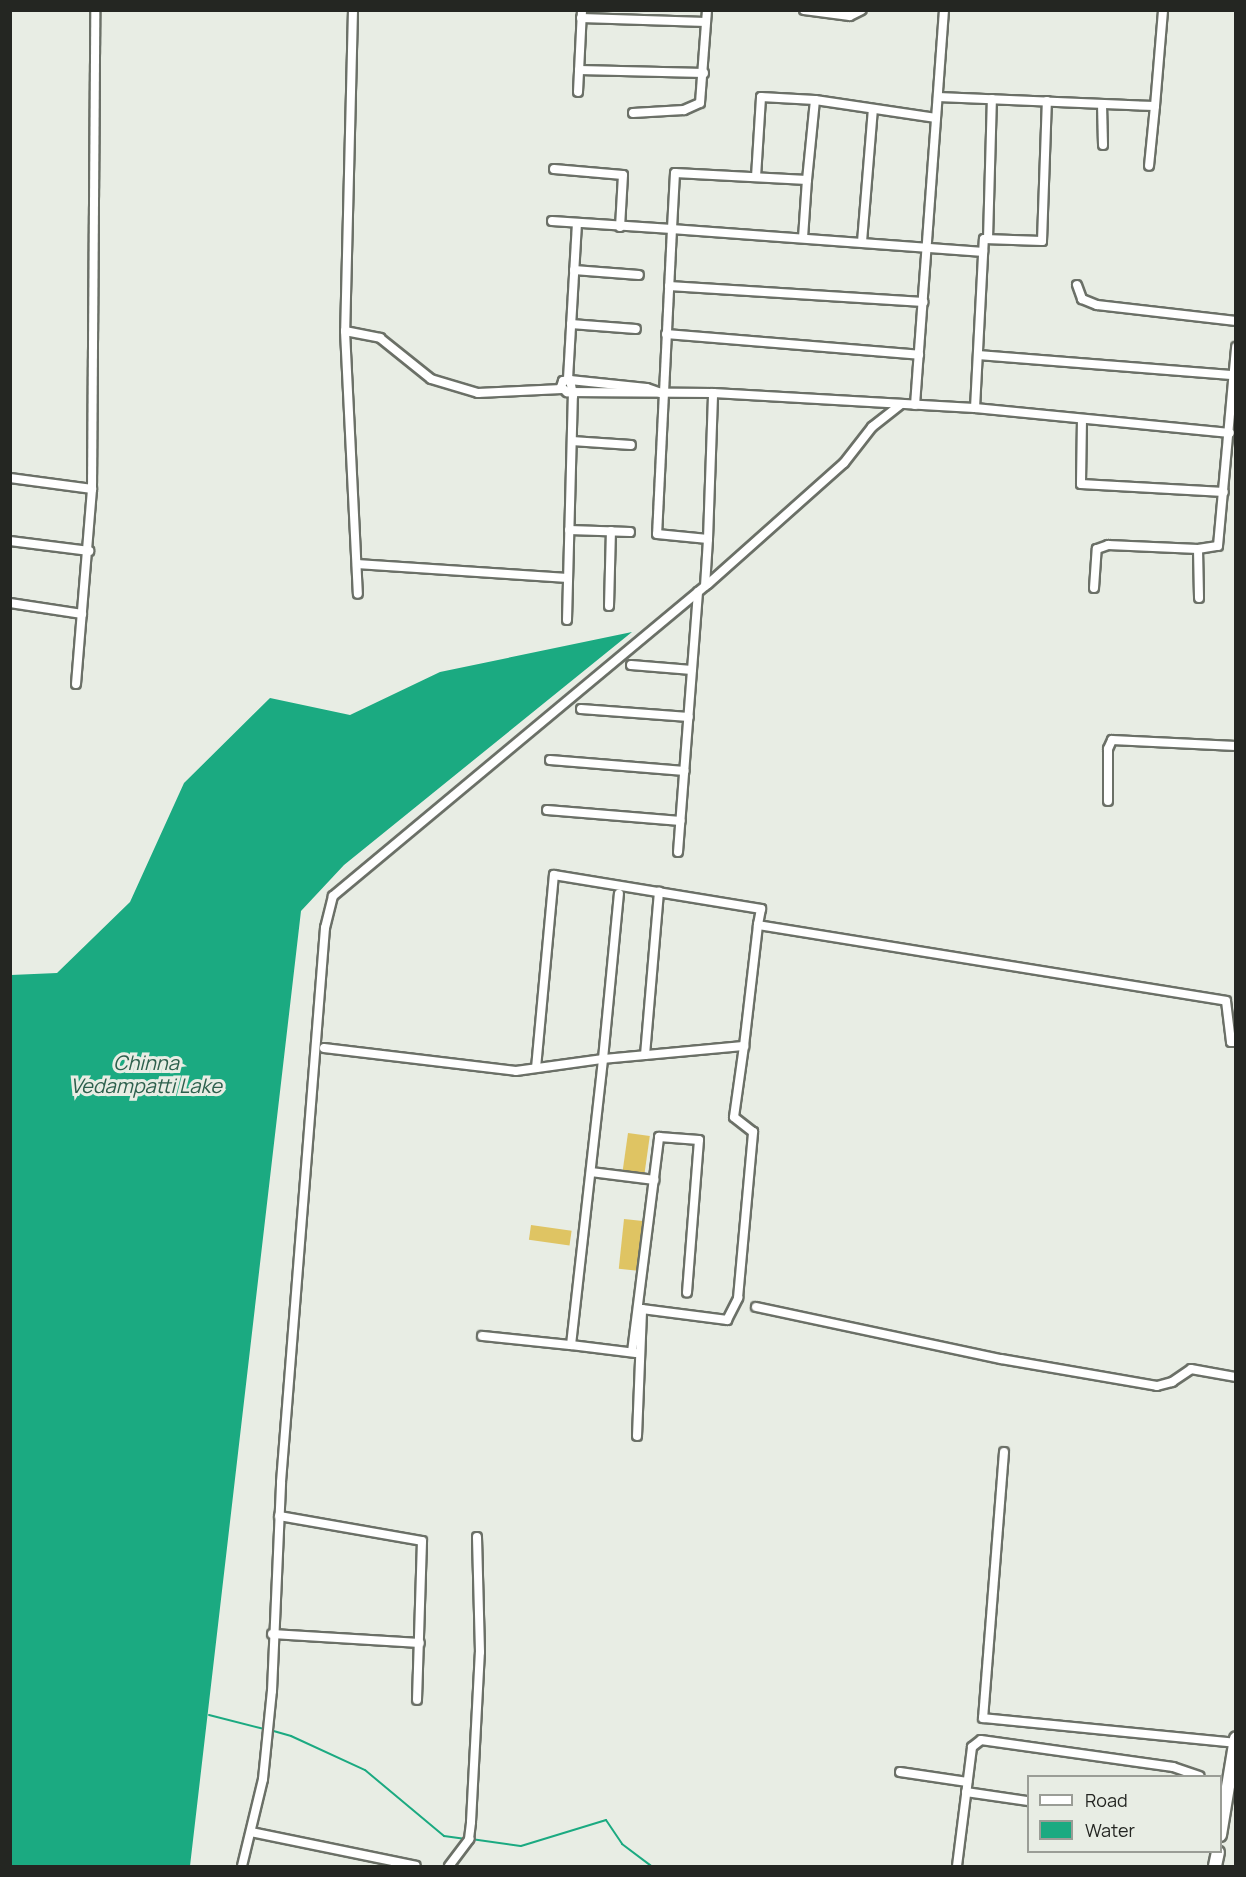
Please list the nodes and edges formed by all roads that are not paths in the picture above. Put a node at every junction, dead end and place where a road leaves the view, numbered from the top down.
1 (95, 10) edge
2 (353, 10) edge
3 (707, 10) edge
4 (804, 10) edge
5 (862, 10) edge
6 (944, 10) edge
7 (1163, 10) edge
8 (581, 14) edge
9 (706, 22) junction
10 (579, 70) junction
11 (704, 73) junction
12 (578, 92) dead end
13 (938, 98) junction
14 (992, 99) junction
15 (815, 100) junction
16 (1047, 101) junction
17 (1102, 104) junction
18 (1155, 106) junction
19 (873, 109) junction
20 (633, 112) dead end
21 (936, 118) junction
22 (1103, 145) dead end
23 (1149, 166) dead end
24 (554, 169) dead end
25 (756, 177) junction
26 (807, 180) junction
27 (552, 221) dead end
28 (577, 224) junction
29 (620, 227) junction
30 (672, 230) junction
31 (803, 238) junction
32 (988, 239) junction
33 (862, 242) junction
34 (927, 247) junction
35 (983, 252) junction
36 (574, 270) junction
37 (639, 275) dead end
38 (1077, 285) dead end
39 (669, 286) junction
40 (922, 302) junction
41 (1236, 321) edge
42 (571, 324) junction
43 (636, 329) dead end
44 (345, 331) junction
45 (666, 334) junction
46 (1236, 347) edge
47 (919, 355) junction
48 (978, 355) junction
49 (1234, 375) junction
50 (568, 386) junction
51 (713, 393) junction
52 (664, 394) junction
53 (901, 405) junction
54 (915, 405) junction
55 (975, 408) junction
56 (1082, 419) junction
57 (1230, 433) junction
58 (572, 441) junction
59 (631, 445) dead end
60 (10, 478) edge
61 (92, 489) junction
62 (1224, 492) junction
63 (569, 531) junction
64 (611, 531) junction
65 (630, 532) dead end
66 (708, 539) junction
67 (10, 540) edge
68 (1198, 549) junction
69 (89, 551) junction
70 (357, 564) junction
71 (568, 578) junction
72 (1094, 588) dead end
73 (701, 589) junction
74 (358, 594) dead end
75 (1199, 598) dead end
76 (10, 603) edge
77 (609, 606) dead end
78 (82, 614) junction
79 (567, 620) dead end
80 (631, 665) dead end
81 (692, 670) junction
82 (76, 684) dead end
83 (581, 709) dead end
84 (689, 717) junction
85 (1236, 746) edge
86 (550, 760) dead end
87 (685, 771) junction
88 (1107, 801) dead end
89 (547, 810) dead end
90 (681, 821) junction
91 (678, 852) dead end
92 (659, 892) junction
93 (619, 894) dead end
94 (758, 926) junction
95 (1236, 1042) edge
96 (744, 1046) junction
97 (324, 1048) dead end
98 (645, 1055) junction
99 (603, 1059) junction
100 (536, 1068) junction
101 (591, 1172) junction
102 (654, 1180) junction
103 (687, 1293) dead end
104 (756, 1307) dead end
105 (483, 1336) dead end
106 (571, 1345) junction
107 (636, 1353) junction
108 (1236, 1377) edge
109 (638, 1436) dead end
110 (1004, 1452) dead end
111 (279, 1516) junction
112 (477, 1537) dead end
113 (272, 1634) junction
114 (420, 1643) junction
115 (417, 1700) dead end
116 (1236, 1738) edge
117 (1235, 1743) edge
118 (900, 1772) dead end
119 (1195, 1775) edge
120 (967, 1782) junction
121 (1224, 1786) edge
122 (966, 1792) junction
123 (1027, 1801) edge
124 (1222, 1816) edge
125 (251, 1832) junction
126 (243, 1866) edge
127 (416, 1866) edge
128 (449, 1866) edge
129 (957, 1866) edge

1 - 61 street
2 - 44 street
3 - 9 street
4 - 5 street
6 - 13 street
7 - 18 street
8 - 9 street
8 - 10 street
9 - 11 street
10 - 11 street
10 - 12 street
11 - 20 street
13 - 14 street
13 - 21 street
14 - 16 street
14 - 32 street
15 - 19 street
15 - 25 street
15 - 26 street
16 - 17 street
16 - 32 street
17 - 18 street
17 - 22 street
18 - 23 street
19 - 21 street
19 - 33 street
21 - 34 street
24 - 29 street
25 - 26 street
25 - 30 street
26 - 31 street
27 - 28 street
28 - 29 street
28 - 36 street
29 - 30 street
30 - 31 street
30 - 39 street
31 - 33 street
32 - 35 street
33 - 34 street
34 - 35 street
34 - 40 street
35 - 48 street
36 - 37 street
36 - 42 street
38 - 41 street
39 - 40 street
39 - 45 street
40 - 47 street
42 - 43 street
42 - 50 street
44 - 50 street
44 - 70 street
45 - 47 street
45 - 52 street
46 - 49 street
47 - 54 street
48 - 49 street
48 - 55 street
49 - 57 street
50 - 52 street
50 - 58 street
51 - 52 street
51 - 53 street
51 - 66 street
52 - 66 street
53 - 54 street
53 - 73 street
54 - 55 street
55 - 56 street
56 - 57 street
56 - 62 street
57 - 62 street
58 - 59 street
58 - 63 street
60 - 61 street
61 - 69 street
62 - 68 street
63 - 64 street
63 - 71 street
64 - 65 street
64 - 77 street
66 - 73 street
67 - 69 street
68 - 72 street
68 - 75 street
69 - 78 street
70 - 71 street
70 - 74 street
71 - 79 street
73 - 81 street
73 - 111 street
76 - 78 street
78 - 82 street
80 - 81 street
81 - 84 street
83 - 84 street
84 - 87 street
85 - 88 street
86 - 87 street
87 - 90 street
89 - 90 street
90 - 91 street
92 - 94 street
92 - 98 street
92 - 100 street
93 - 99 street
94 - 95 street
94 - 96 street
96 - 98 street
96 - 107 street
97 - 100 street
98 - 99 street
99 - 100 street
99 - 101 street
101 - 102 street
101 - 106 street
102 - 103 street
102 - 107 street
104 - 108 street
105 - 106 street
106 - 107 street
107 - 109 street
110 - 117 street
111 - 113 street
111 - 114 street
112 - 128 street
113 - 114 street
113 - 125 street
114 - 115 street
116 - 117 main road
117 - 121 main road
118 - 120 street
119 - 120 street
120 - 122 street
121 - 124 main road
122 - 123 street
122 - 129 street
125 - 126 street
125 - 127 street

